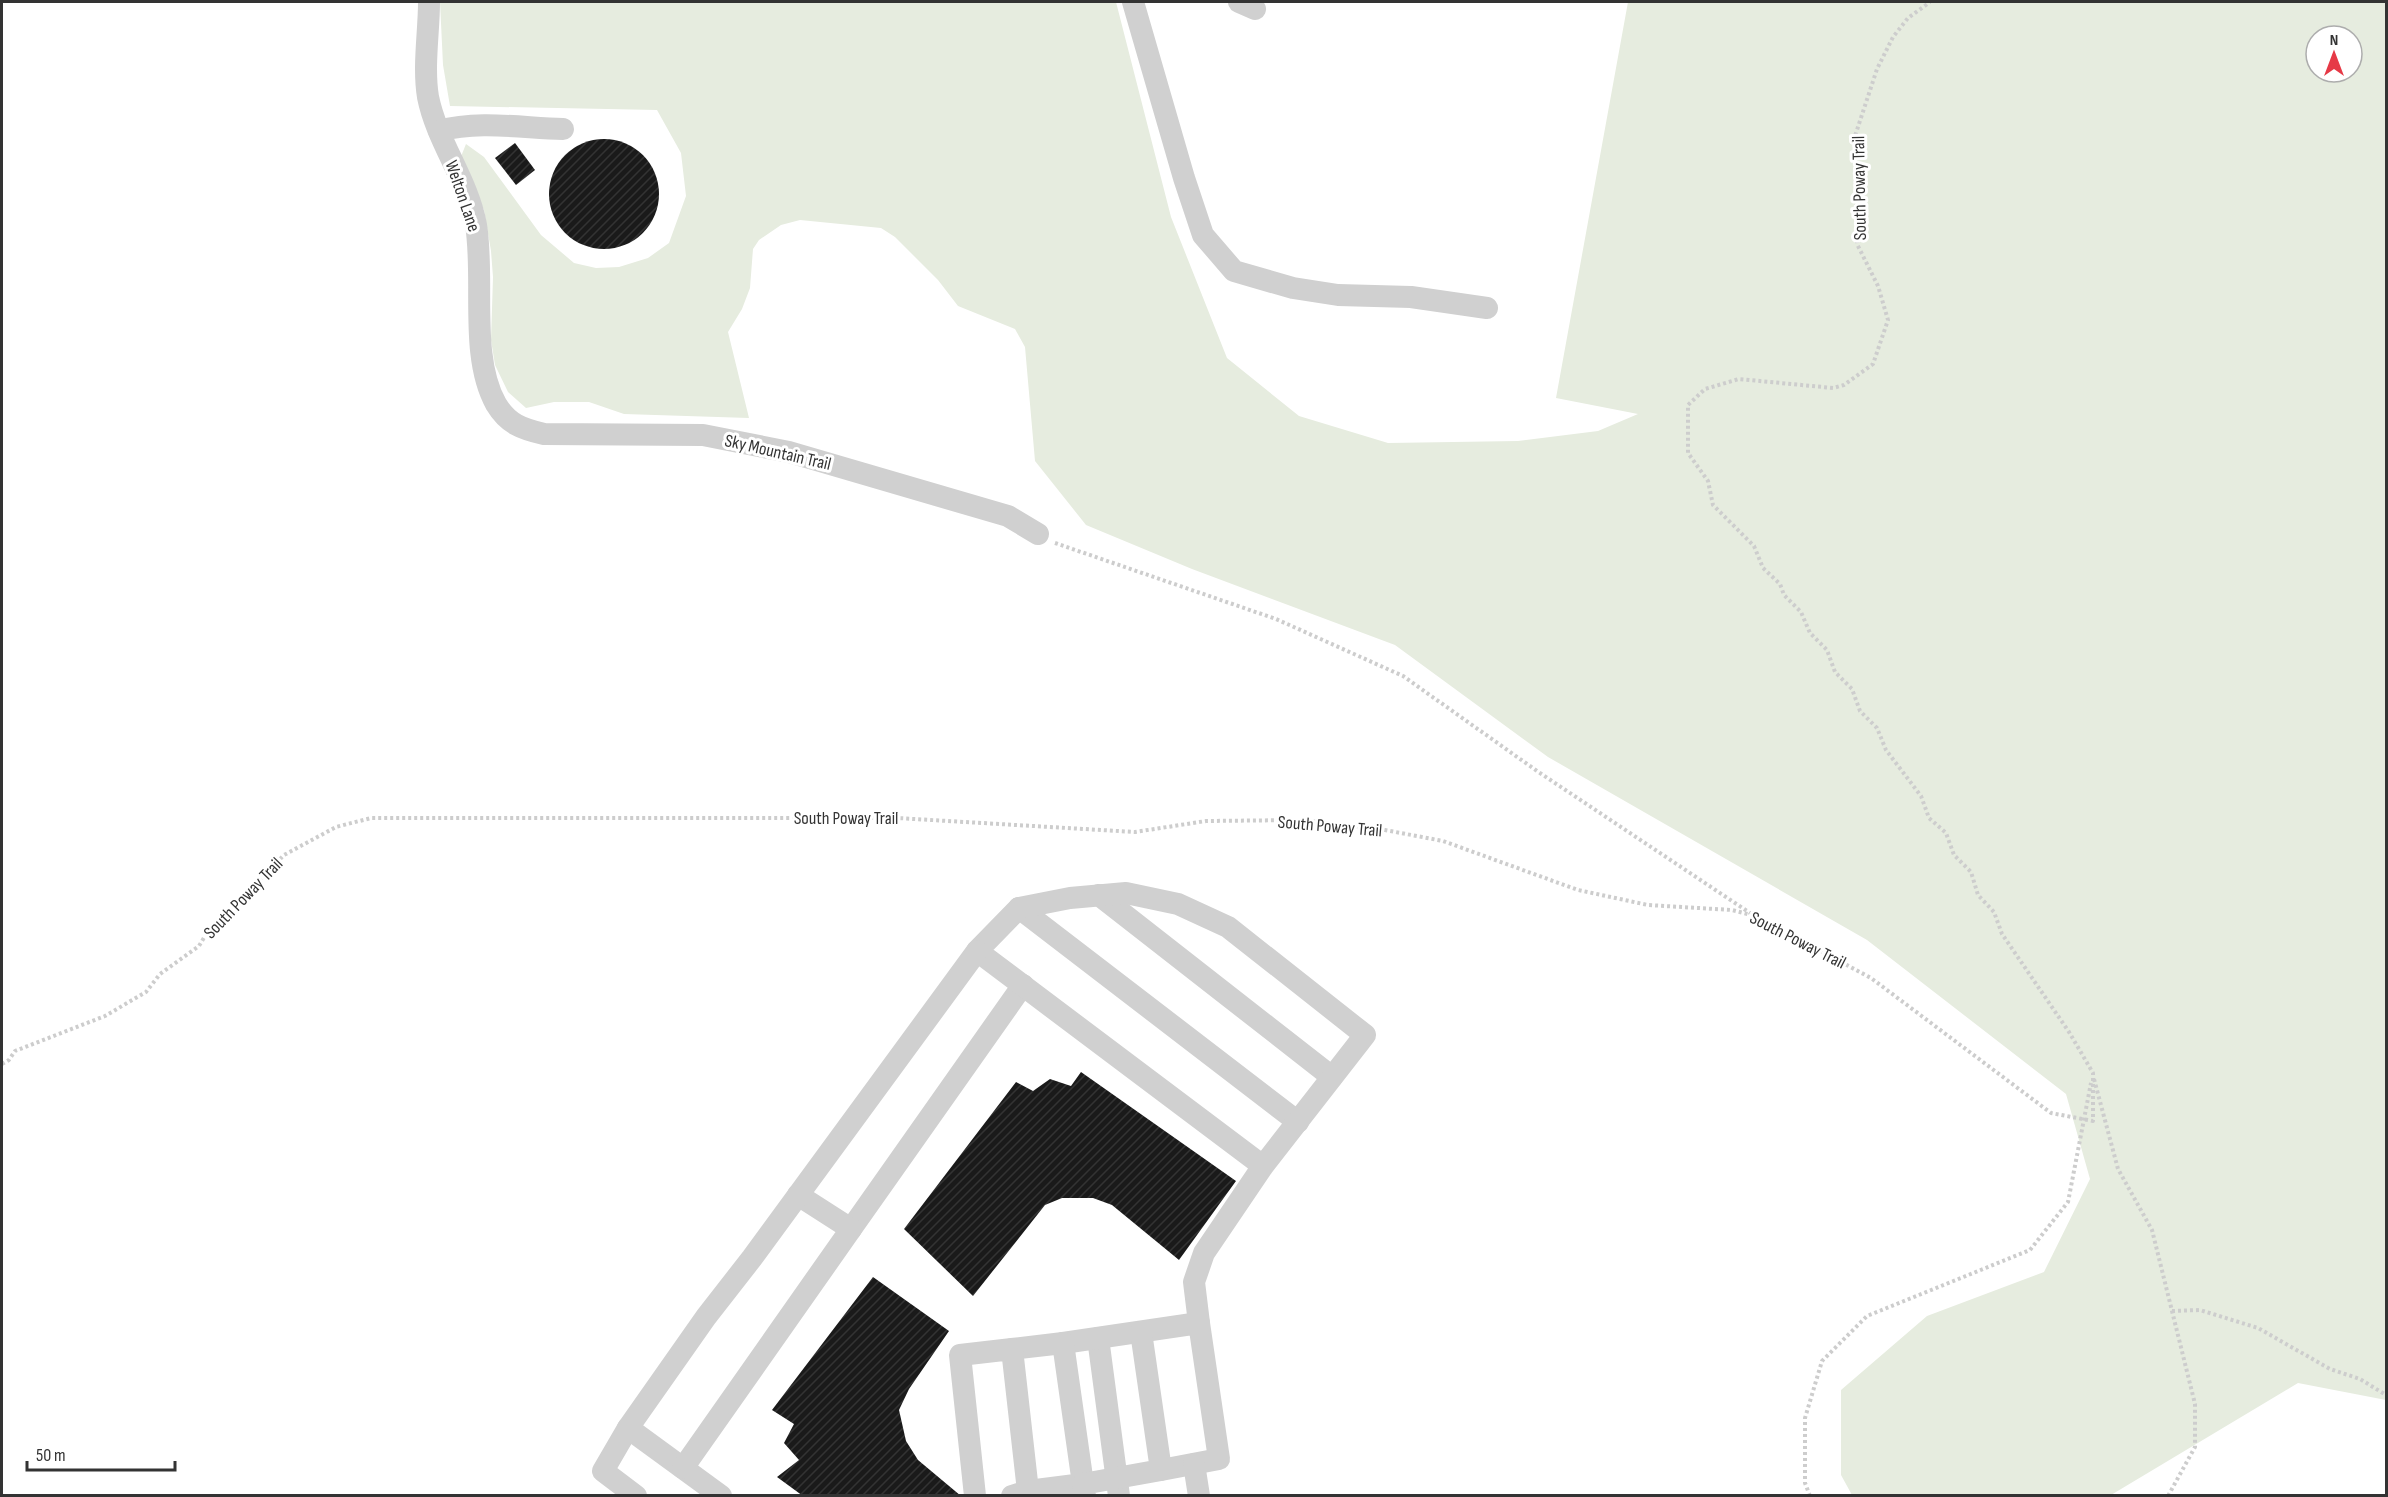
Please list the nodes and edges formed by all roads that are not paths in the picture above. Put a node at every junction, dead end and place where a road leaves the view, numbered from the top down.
1 (429, 2) edge
2 (1133, 2) edge
3 (563, 129) dead end
4 (439, 130) junction
5 (1487, 308) dead end
6 (510, 422) joint
7 (1045, 538) road end
8 (1099, 895) junction
9 (1019, 908) junction
10 (977, 951) junction
11 (1023, 986) junction
12 (1332, 1077) junction
13 (1298, 1122) junction
14 (1263, 1166) junction
15 (798, 1195) junction
16 (851, 1229) junction
17 (1199, 1323) junction
18 (1141, 1332) junction
19 (1098, 1338) junction
20 (1063, 1343) junction
21 (1012, 1349) junction
22 (628, 1428) junction
23 (1194, 1464) junction
24 (683, 1468) junction
25 (1161, 1470) junction
26 (1118, 1487) edge
27 (1084, 1490) edge
28 (1020, 1493) edge
29 (636, 1496) edge
30 (721, 1496) edge
31 (975, 1496) edge
32 (1199, 1496) edge

1 - 4 street, Welton Lane
2 - 5 street
3 - 4 street
4 - 6 street, Welton Lane
6 - 7 street, Sky Mountain Trail
8 - 9 street
8 - 12 street
8 - 12 street
9 - 10 street
9 - 13 street
10 - 11 street
10 - 15 street
11 - 14 street
11 - 16 street
12 - 13 street
13 - 14 street
14 - 17 street
15 - 16 street
15 - 22 street
16 - 24 street
17 - 18 street
17 - 23 street
18 - 19 street
18 - 25 street
19 - 20 street
19 - 26 street
20 - 21 street
20 - 27 street
21 - 28 street
21 - 31 street
22 - 24 street
22 - 29 street
23 - 25 street
23 - 32 street
24 - 30 street
25 - 26 street
26 - 27 street
27 - 28 street

